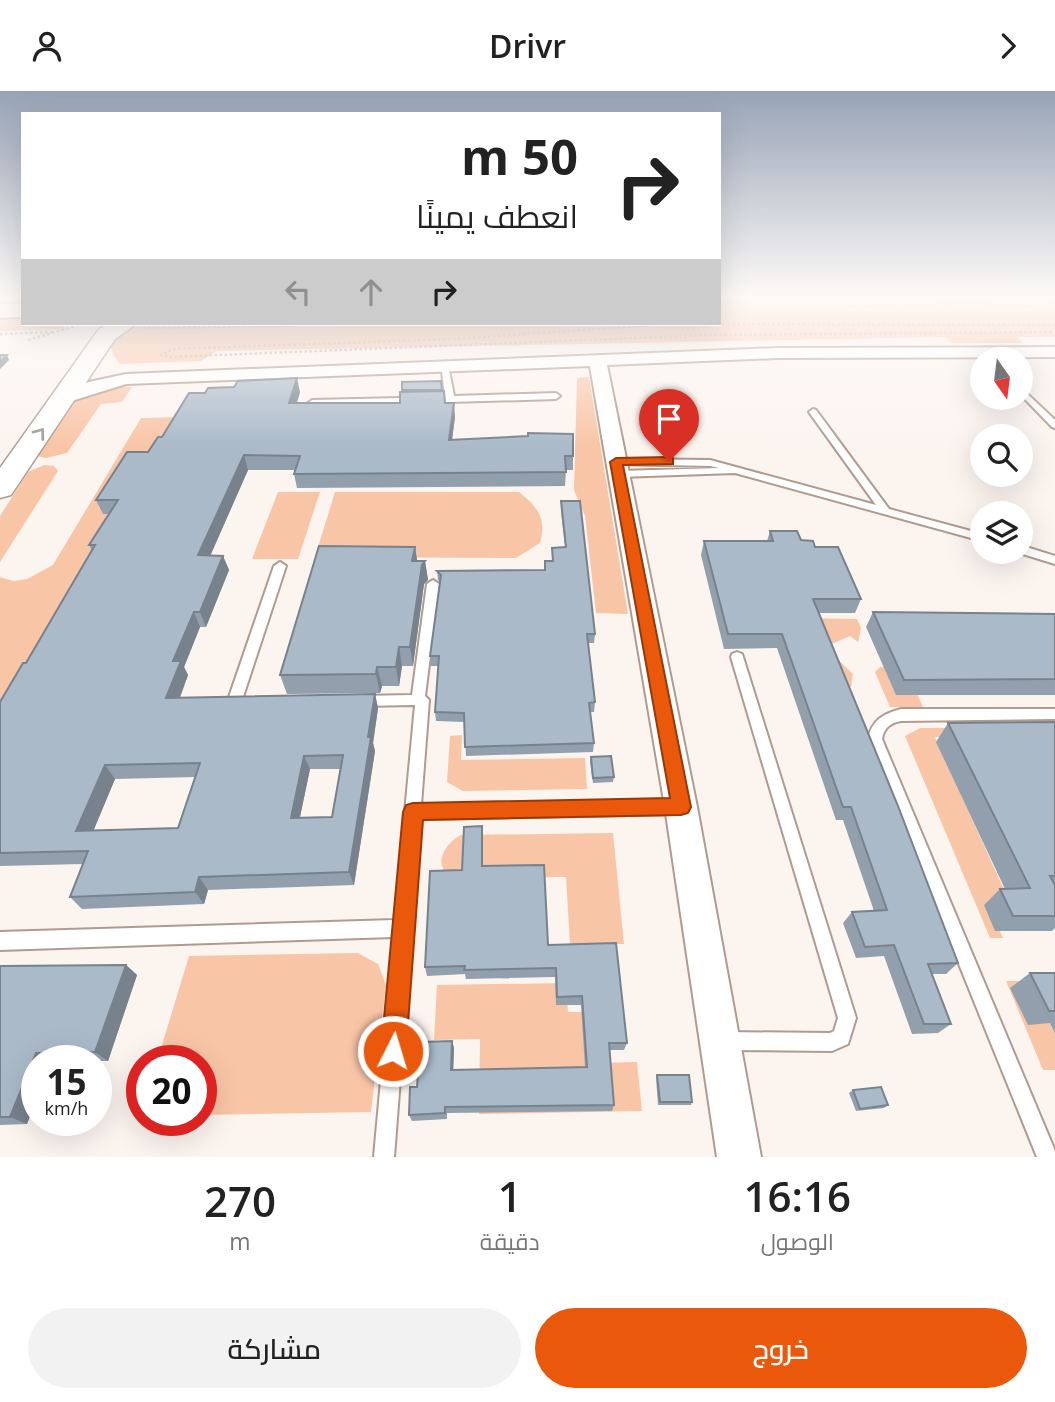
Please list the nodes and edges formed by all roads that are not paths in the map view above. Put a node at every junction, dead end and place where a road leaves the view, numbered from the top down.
1 (61, 348) edge
2 (104, 348) edge
3 (1055, 352) edge
4 (597, 359) junction
5 (444, 365) junction
6 (84, 367) junction
7 (126, 379) junction
8 (556, 396) dead end
9 (65, 397) junction
10 (450, 399) junction
11 (1033, 402) edge
12 (312, 403) edge
13 (813, 412) dead end
14 (15, 425) dead end
15 (1055, 425) edge
16 (618, 468) junction
17 (0, 489) edge
18 (886, 512) junction
19 (970, 535) edge
20 (1033, 553) edge
21 (1055, 560) edge
22 (280, 566) dead end
23 (433, 584) dead end
24 (737, 657) dead end
25 (339, 701) edge
26 (418, 701) junction
27 (234, 703) edge
28 (1055, 714) edge
29 (681, 807) junction
30 (413, 812) junction
31 (404, 928) junction
32 (0, 941) edge
33 (720, 1041) junction
34 (384, 1157) edge
35 (739, 1157) edge
36 (1047, 1157) edge

1 - 14 street
2 - 6 street
3 - 4 street
4 - 5 street
4 - 16 street
5 - 7 street
5 - 10 lane
6 - 7 street
6 - 9 street
7 - 9 street
8 - 10 lane
17 -> 9 street
10 - 12 lane
11 - 15 lane
13 - 18 lane
16 - 18 lane
16 - 29 street
18 - 19 lane
20 - 21 lane
22 - 27 lane
23 - 26 lane
24 - 33 lane
25 - 26 lane
26 - 30 lane
28 - 36 lane
29 - 30 lane
29 - 33 street
30 - 31 lane
31 - 32 lane
31 - 34 lane
33 - 35 street

